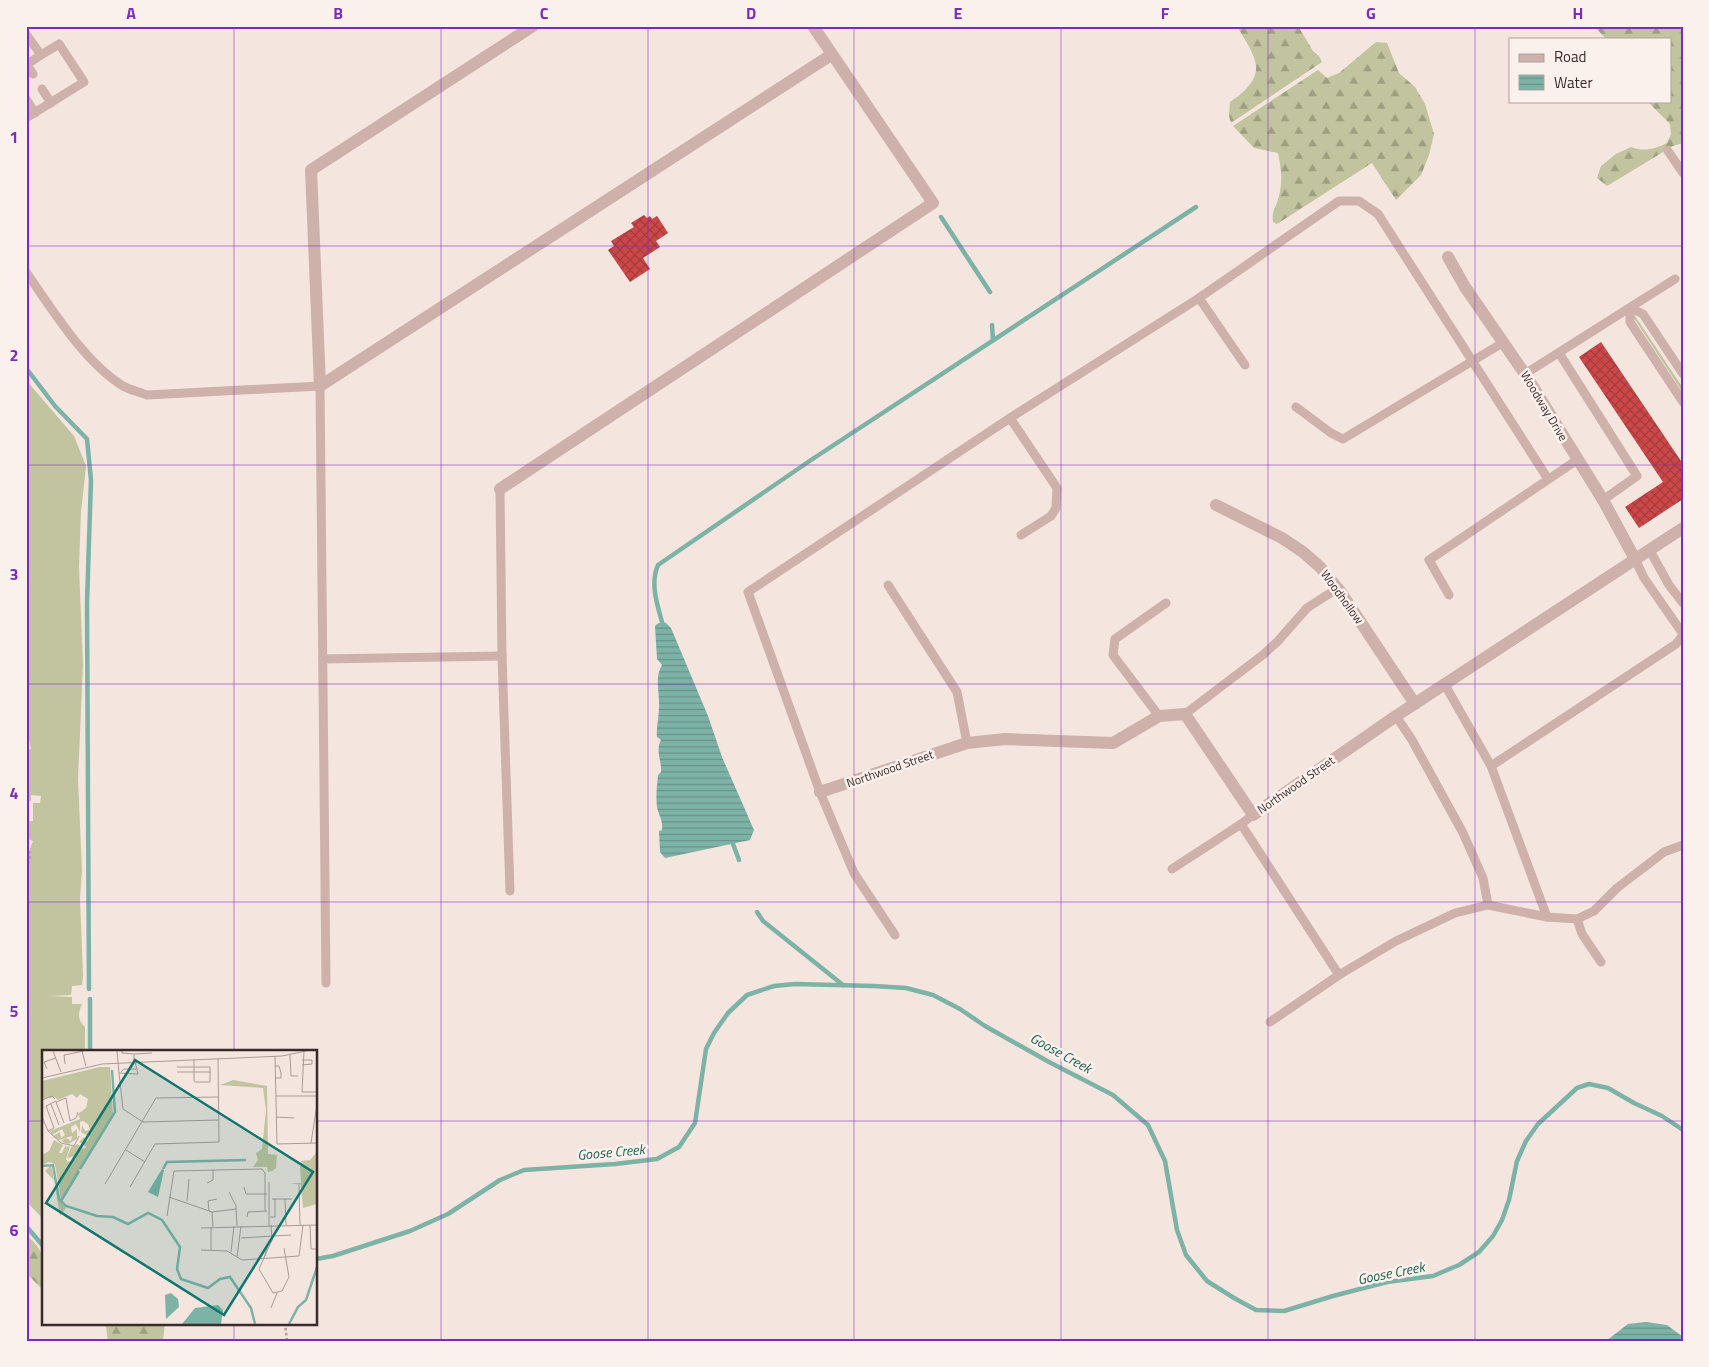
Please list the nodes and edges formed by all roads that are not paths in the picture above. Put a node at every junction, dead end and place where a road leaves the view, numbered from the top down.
1 (533, 26) edge
2 (813, 26) edge
3 (26, 34) edge
4 (41, 55) junction
5 (831, 55) junction
6 (26, 65) edge
7 (33, 74) dead end
8 (42, 88) dead end
9 (26, 99) edge
10 (51, 103) junction
11 (35, 113) junction
12 (26, 118) edge
13 (1668, 151) dead end
14 (1683, 173) edge
15 (1448, 257) dead end
16 (26, 272) edge
17 (1675, 279) dead end
18 (1199, 298) junction
19 (1630, 308) junction
20 (1504, 342) junction
21 (1558, 353) junction
22 (1473, 362) junction
23 (1245, 364) dead end
24 (1525, 374) junction
25 (1683, 374) edge
26 (320, 386) junction
27 (1683, 402) edge
28 (1296, 407) dead end
29 (1010, 418) junction
30 (1577, 460) junction
31 (1548, 479) junction
32 (500, 489) joint
33 (1603, 500) junction
34 (1216, 505) dead end
35 (1683, 528) edge
36 (1021, 535) dead end
37 (1649, 549) junction
38 (1635, 559) junction
39 (888, 585) dead end
40 (1338, 588) junction
41 (1449, 595) dead end
42 (1166, 603) dead end
43 (1683, 603) edge
44 (1683, 635) edge
45 (502, 656) junction
46 (323, 659) junction
47 (1445, 685) junction
48 (1415, 704) junction
49 (1184, 714) junction
50 (1159, 716) junction
51 (1396, 716) junction
52 (967, 743) junction
53 (1491, 766) junction
54 (820, 792) junction
55 (1253, 815) junction
56 (1241, 824) junction
57 (1683, 845) edge
58 (1172, 869) dead end
59 (510, 891) dead end
60 (1488, 905) junction
61 (1547, 917) junction
62 (1577, 919) junction
63 (895, 935) dead end
64 (1601, 962) dead end
65 (1339, 975) junction
66 (326, 982) dead end
67 (1270, 1022) dead end

1 - 26 street
2 - 5 street
3 - 4 lane
4 - 6 lane
4 - 10 lane
5 - 26 street
5 - 32 street
6 - 7 lane
8 - 10 lane
9 - 11 lane
10 - 11 lane
11 - 12 lane
13 - 14 lane
15 - 20 street, Woodway Drive
16 - 26 lane
17 - 19 lane
18 - 22 lane
18 - 23 lane
18 - 29 lane
19 - 21 lane
19 - 25 lane
19 - 27 lane
20 - 22 lane
20 - 24 street, Woodway Drive
21 - 24 lane
21 - 33 lane
22 - 28 lane
22 - 31 lane
24 - 30 street, Woodway Drive
26 - 46 lane
29 - 36 lane
29 - 54 lane
30 - 31 lane
30 - 33 street, Woodway Drive
31 - 41 lane
32 - 45 lane
33 - 38 street, Woodway Drive
34 - 40 street, Woodhollow
35 - 37 street, Northwood Street
37 - 38 street, Northwood Street
37 - 43 lane
38 - 44 lane
38 - 47 street, Northwood Street
39 - 52 lane
40 - 48 street, Woodhollow
40 - 49 lane
42 - 50 lane
44 - 53 lane
45 - 46 lane
45 - 59 lane
46 - 66 lane
47 - 48 street, Northwood Street
47 - 53 lane
48 - 51 street, Northwood Street
49 - 50 street, Northwood Street
49 - 55 street, Northwood Street
50 - 52 street, Northwood Street
51 - 55 street, Northwood Street
51 - 60 lane
52 - 54 street, Northwood Street
53 - 61 lane
54 - 63 lane
55 - 56 lane
56 - 58 lane
56 - 65 lane
57 - 62 lane
60 - 61 lane
60 - 65 lane
61 - 62 lane
62 - 64 lane
65 - 67 lane

